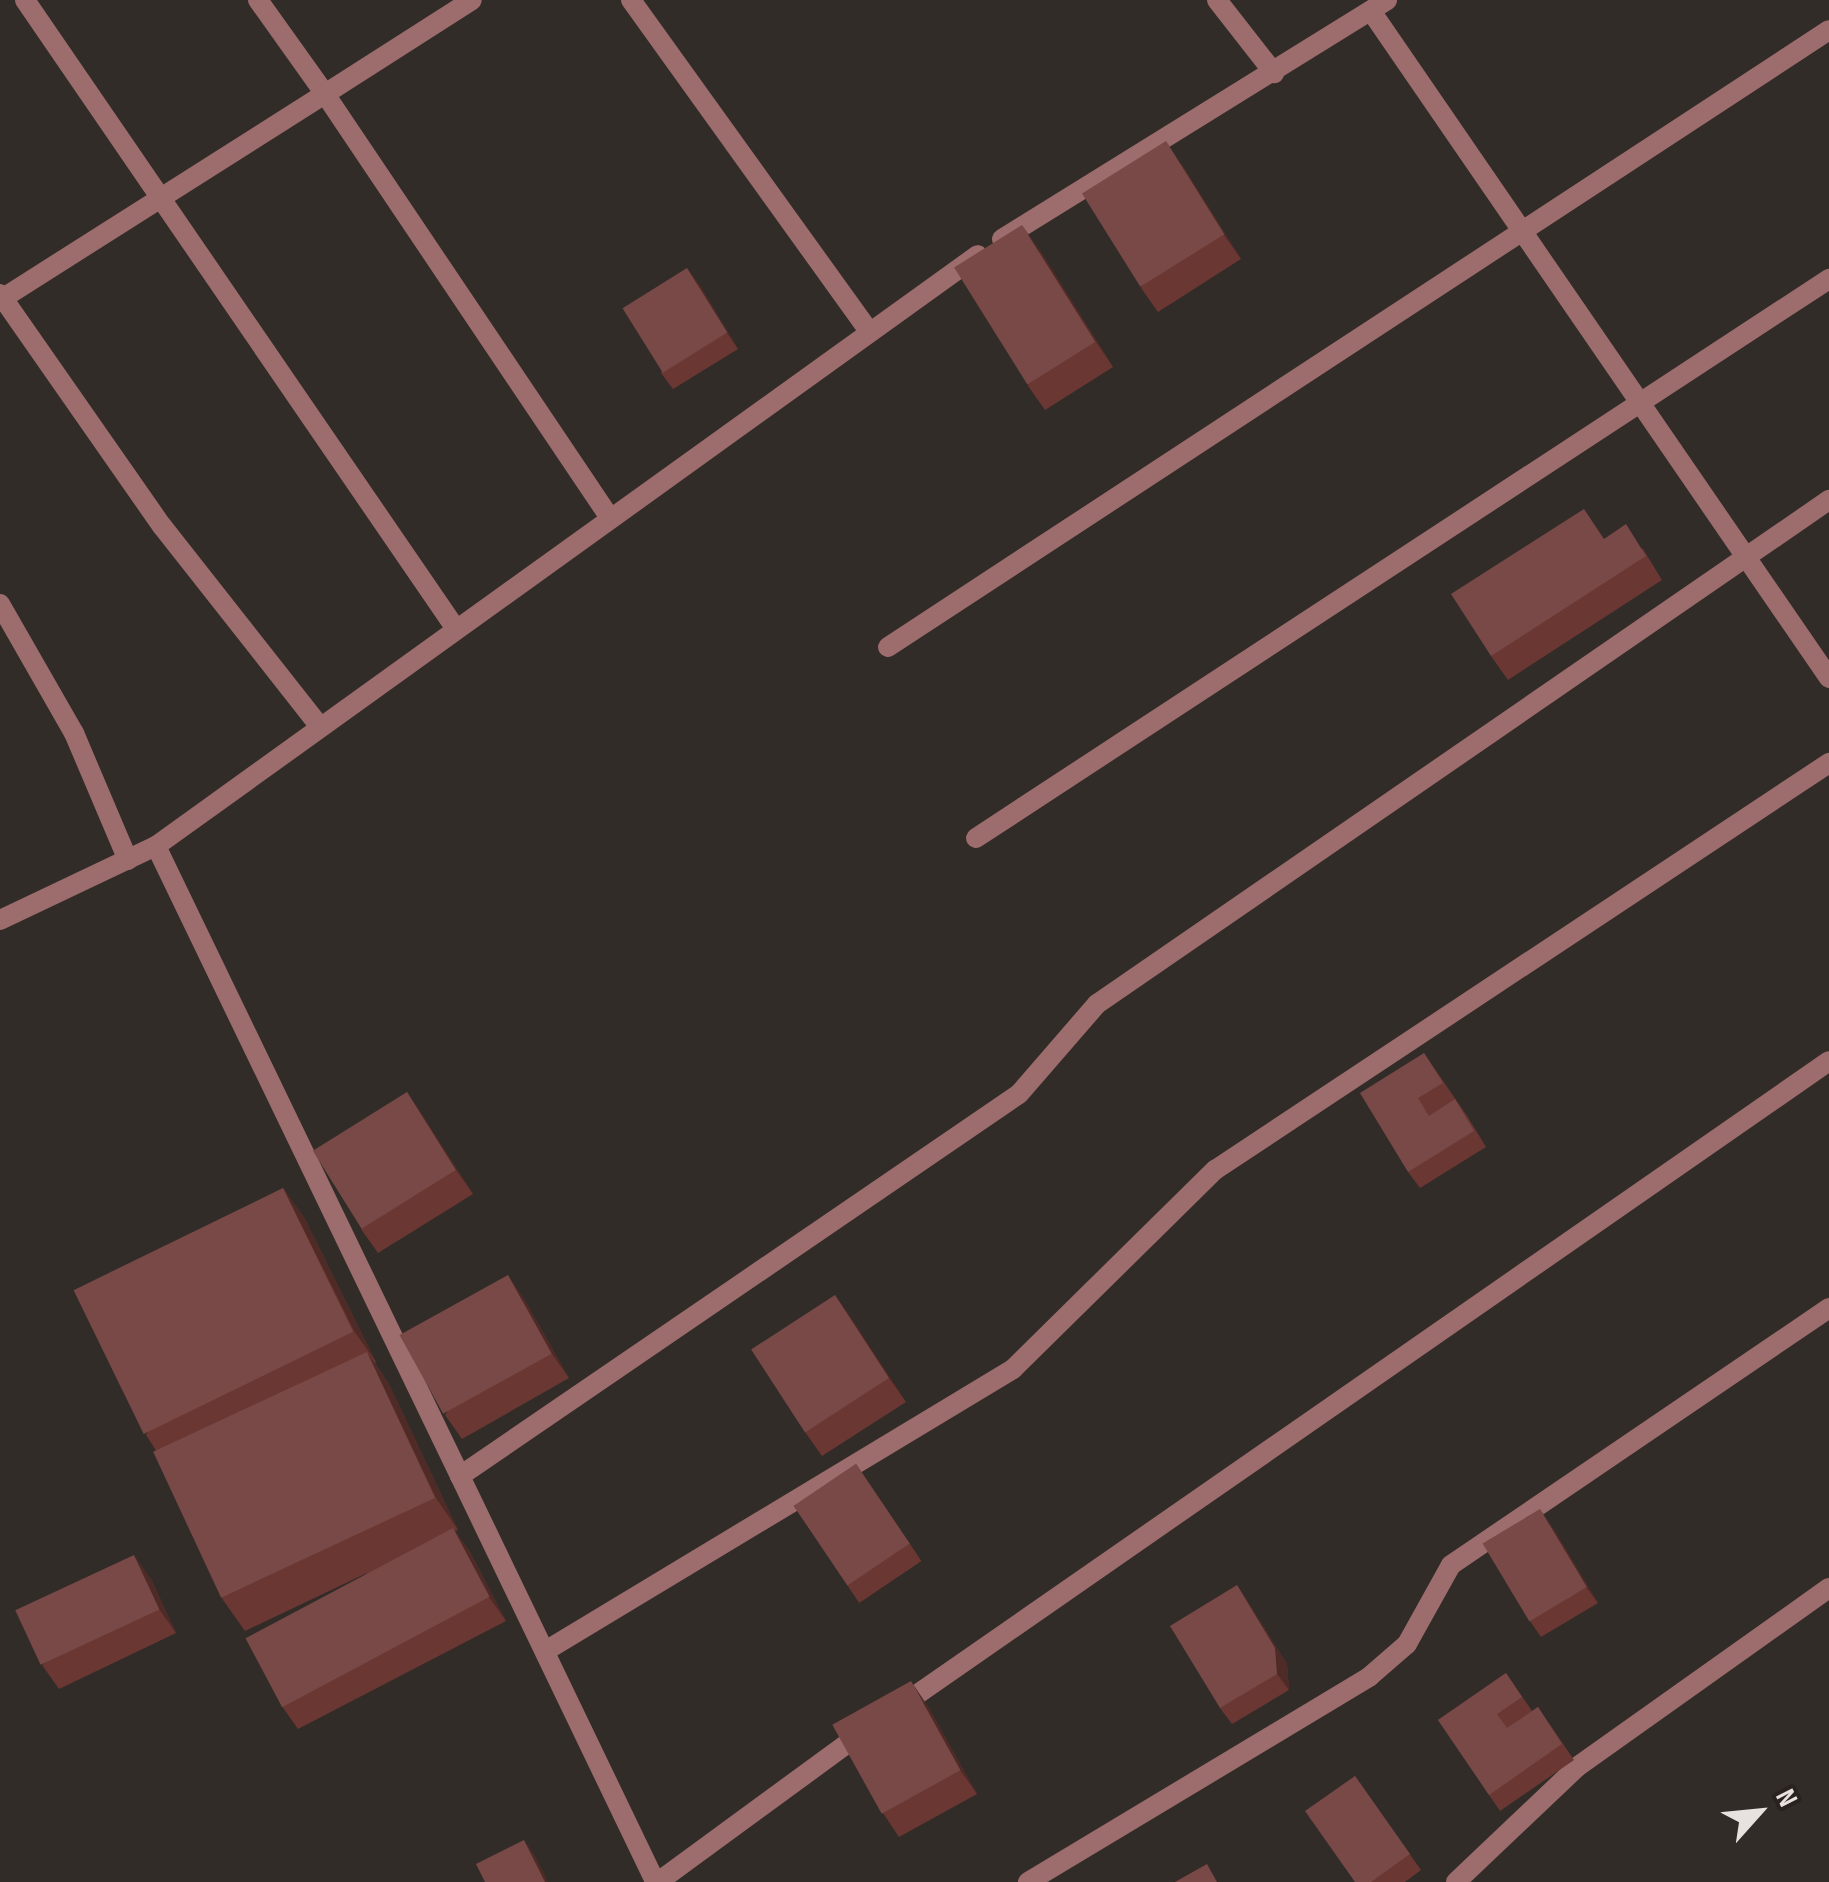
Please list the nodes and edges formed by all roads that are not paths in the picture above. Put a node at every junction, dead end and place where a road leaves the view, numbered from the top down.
1 (26, 0) edge
2 (258, 0) edge
3 (472, 0) edge
4 (631, 0) edge
5 (1217, 0) edge
6 (1379, 6) edge
7 (1829, 30) edge
8 (1274, 73) junction
9 (325, 94) junction
10 (158, 198) junction
11 (1528, 228) junction
12 (1829, 278) edge
13 (1, 297) edge
14 (867, 329) junction
15 (1644, 400) junction
16 (1829, 500) edge
17 (608, 515) junction
18 (1746, 555) junction
19 (0, 604) edge
20 (454, 626) junction
21 (888, 647) dead end
22 (1829, 678) edge
23 (318, 724) junction
24 (1829, 763) edge
25 (976, 838) dead end
26 (156, 846) junction
27 (128, 860) junction
28 (0, 920) edge
29 (1829, 1061) edge
30 (1829, 1308) edge
31 (460, 1476) junction
32 (1829, 1588) edge
33 (547, 1650) junction
34 (656, 1882) edge
35 (1028, 1882) edge
36 (1456, 1882) edge

1 - 10 street
2 - 9 street
3 - 9 street
4 - 14 street
5 - 8 street
6 - 8 street
6 - 11 street
7 - 11 street
8 - 14 street
9 - 10 street
9 - 17 street
10 - 13 street
10 - 20 street
11 - 15 street
11 - 21 street
12 - 15 street
13 - 23 street
14 - 17 street
15 - 18 street
15 - 25 street
16 - 18 street
17 - 20 street
18 - 22 street
18 - 31 street
19 - 27 street
20 - 23 street
23 - 26 street
24 - 33 street
26 - 27 street
26 - 31 street
27 - 28 street
29 - 34 street
30 - 35 street
31 - 33 street
32 - 36 street
33 - 34 street

